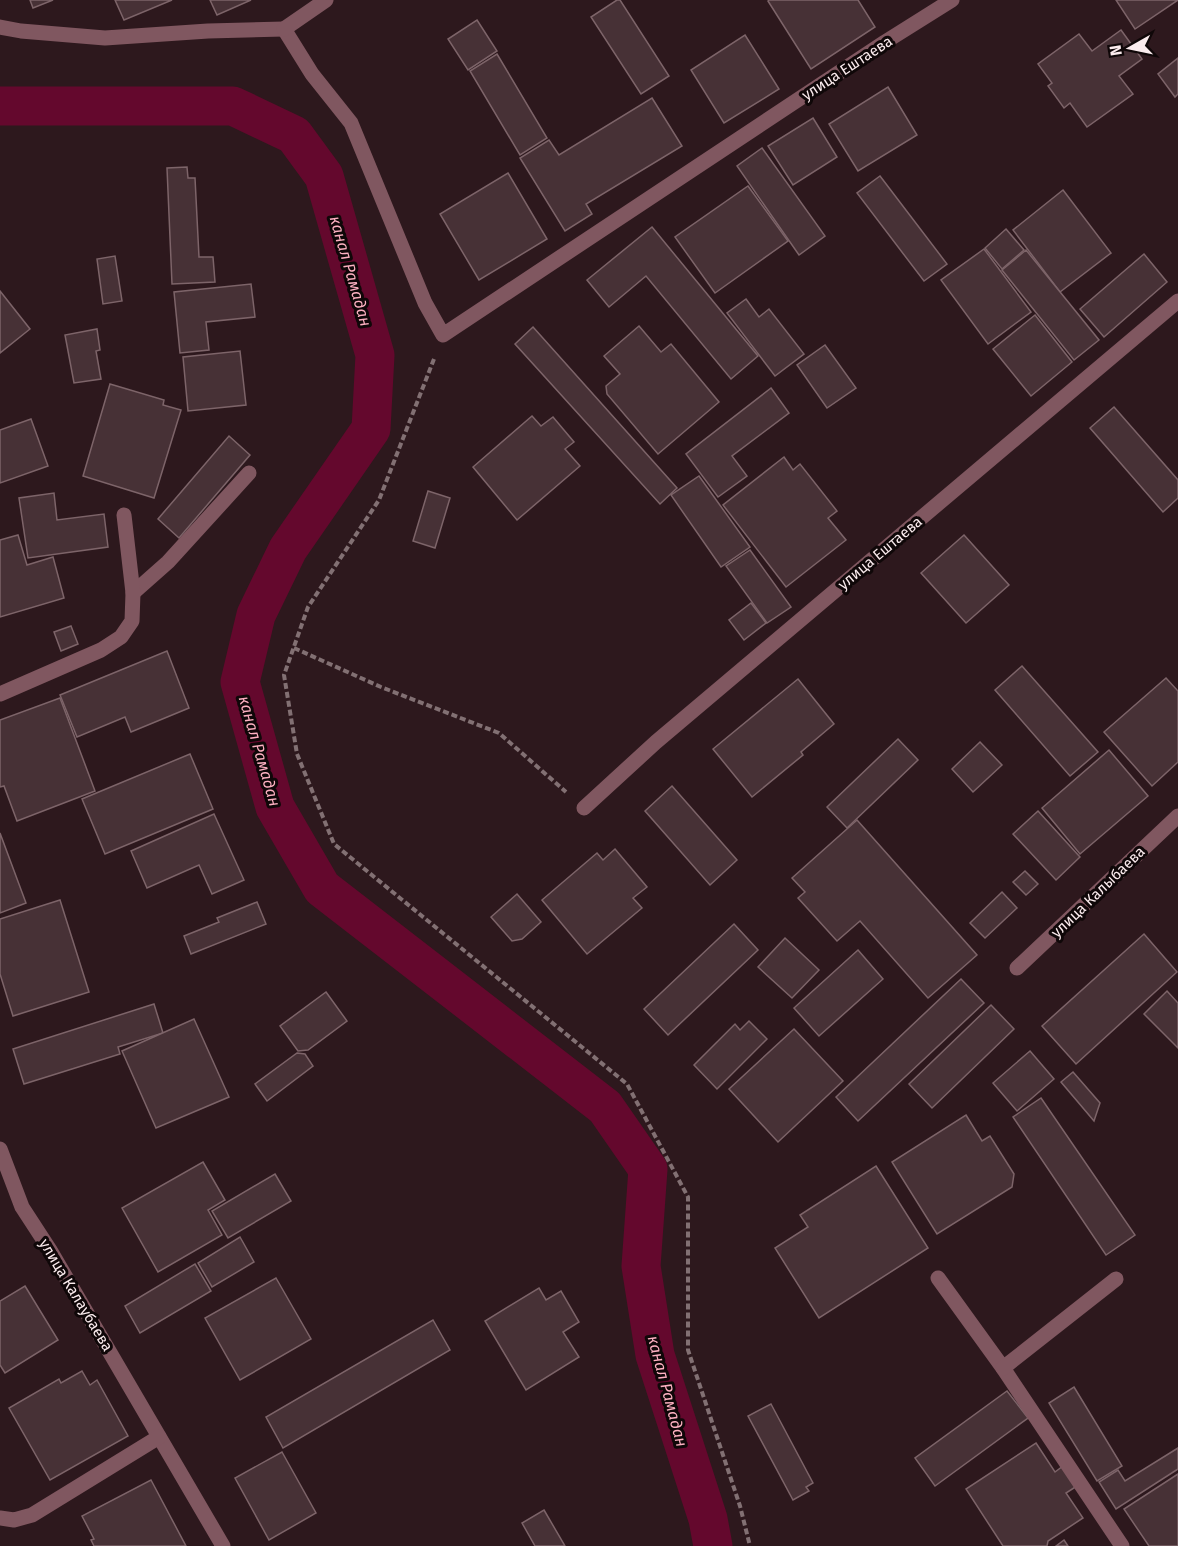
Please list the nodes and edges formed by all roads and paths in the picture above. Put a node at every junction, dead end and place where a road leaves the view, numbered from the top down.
1 (326, 0) edge
2 (952, 0) edge
3 (0, 27) edge
4 (284, 29) junction
5 (1178, 301) edge
6 (443, 335) junction
7 (249, 474) dead end
8 (123, 515) dead end
9 (133, 593) junction
10 (294, 648) junction
11 (0, 694) edge
12 (584, 808) joint
13 (1178, 816) edge
14 (1017, 968) dead end
15 (0, 1149) edge
16 (938, 1278) dead end
17 (1116, 1279) dead end
18 (1002, 1368) junction
19 (159, 1437) junction
20 (0, 1518) edge
21 (223, 1546) edge
22 (750, 1546) edge
23 (1122, 1546) edge

1 - 4 street
2 - 6 street, улица Ештаева
3 - 4 street
4 - 6 street
5 - 12 street, улица Ештаева
6 - 10 path
7 - 9 street
8 - 9 street
9 - 11 street
10 - 12 path
10 - 22 path
13 - 14 street, улица Калыбаева
15 - 19 street, улица Калаубаева
16 - 18 street
17 - 18 street
18 - 23 street
19 - 20 street
19 - 21 street, улица Калаубаева

